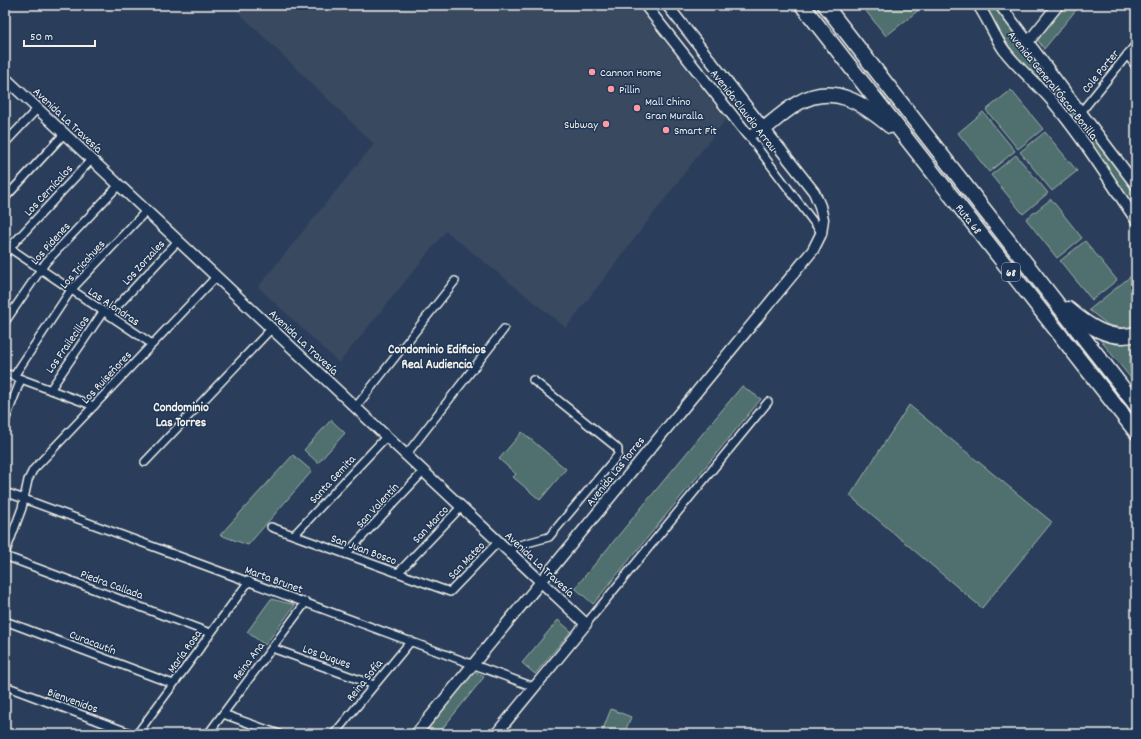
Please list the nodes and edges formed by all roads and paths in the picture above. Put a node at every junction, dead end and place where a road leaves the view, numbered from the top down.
1 (645, 5) edge
2 (667, 5) edge
3 (802, 5) edge
4 (825, 5) edge
5 (978, 5) edge
6 (1000, 5) edge
7 (1058, 5) edge
8 (1029, 41) junction
9 (1136, 44) edge
10 (1127, 55) junction
11 (1136, 66) edge
12 (6, 82) edge
13 (37, 108) junction
14 (1081, 112) junction
15 (764, 129) junction
16 (64, 134) junction
17 (748, 135) junction
18 (5, 143) edge
19 (910, 144) junction
20 (91, 160) junction
21 (1098, 162) junction
22 (1124, 169) junction
23 (119, 185) junction
24 (1136, 185) edge
25 (5, 198) edge
26 (146, 211) junction
27 (823, 220) joint
28 (1136, 220) edge
29 (822, 232) junction
30 (178, 241) junction
31 (6, 249) edge
32 (40, 269) junction
33 (216, 277) junction
34 (455, 281) dead end
35 (71, 290) junction
36 (1051, 295) junction
37 (106, 313) junction
38 (5, 322) edge
39 (271, 329) junction
40 (504, 329) dead end
41 (1136, 334) edge
42 (152, 344) junction
43 (5, 373) edge
44 (18, 378) junction
45 (533, 380) dead end
46 (50, 390) junction
47 (768, 402) dead end
48 (1136, 404) edge
49 (94, 406) junction
50 (355, 408) junction
51 (5, 421) edge
52 (1136, 432) edge
53 (386, 437) junction
54 (406, 455) junction
55 (145, 462) dead end
56 (423, 472) junction
57 (5, 492) edge
58 (24, 499) junction
59 (461, 507) junction
60 (271, 527) dead end
61 (294, 535) junction
62 (498, 542) junction
63 (509, 552) junction
64 (346, 554) junction
65 (5, 555) edge
66 (398, 573) junction
67 (249, 581) junction
68 (541, 582) junction
69 (450, 592) joint
70 (306, 602) junction
71 (5, 621) edge
72 (586, 624) junction
73 (210, 633) junction
74 (411, 641) junction
75 (272, 648) junction
76 (474, 664) junction
77 (173, 684) junction
78 (374, 685) junction
79 (5, 686) edge
80 (534, 687) junction
81 (223, 714) junction
82 (132, 734) edge
83 (136, 734) edge
84 (208, 734) edge
85 (279, 734) edge
86 (334, 734) edge
87 (416, 734) edge
88 (496, 734) edge

1 - 17 street, Avenida Claudio Arrau
2 - 15 street, Avenida Claudio Arrau
3 - 19 highway, Ruta 68 / 68
4 - 36 highway, Ruta 68 / 68
5 - 21 street, Avenida General Óscar Bonilla
6 - 8 street, Avenida General Óscar Bonilla
7 - 8 street
8 - 14 street, Avenida General Óscar Bonilla
9 - 10 street, Cole Porter
10 - 11 street
10 - 14 street, Cole Porter
12 - 13 street, Avenida La Travesía
13 - 16 street, Avenida La Travesía
13 - 18 street
14 - 22 street, Avenida General Óscar Bonilla
15 - 17 street
15 - 19 highway
15 - 27 street, Avenida Claudio Arrau
16 - 20 street, Avenida La Travesía
16 - 25 street
17 - 29 street, Avenida Claudio Arrau
19 - 52 highway, Ruta 68 / 68
20 - 23 street, Avenida La Travesía
20 - 31 street, Los Cernícalos
21 - 22 street
21 - 28 street, Avenida General Óscar Bonilla
22 - 24 street, Avenida General Óscar Bonilla
23 - 26 street, Avenida La Travesía
23 - 32 street, Los Pidenes
26 - 30 street, Avenida La Travesía
26 - 35 street, Los Tricahues
27 - 29 street, Avenida Las Torres
29 - 68 street, Avenida Las Torres
30 - 33 street, Avenida La Travesía
30 - 37 street, Los Zorzales
31 - 32 street, Las Alondras
32 - 35 street, Las Alondras
32 - 38 street, Los Pidenes
33 - 39 street, Avenida La Travesía
33 - 42 street, Los Ruiseñores
34 - 50 street
35 - 37 street, Las Alondras
35 - 44 street, Los Tricahues
36 - 41 highway
36 - 48 highway, Ruta 68 / 68
37 - 42 street, Las Alondras
37 - 46 street, Los Frailecillos
39 - 50 street, Avenida La Travesía
39 - 55 street
40 - 54 street
42 - 49 street, Los Ruiseñores
43 - 44 street
44 - 46 street
44 - 51 street, Los Tricahues
45 - 63 street
46 - 49 street
47 - 72 street
49 - 58 street, Los Ruiseñores
50 - 53 street, Avenida La Travesía
53 - 54 street, Avenida La Travesía
53 - 61 street, Santa Gemita
54 - 56 street, Avenida La Travesía
56 - 59 street, Avenida La Travesía
56 - 64 street, San Valentín
57 - 58 street, Marta Brunet
58 - 65 street, Los Ruiseñores
58 - 67 street, Marta Brunet
59 - 62 street, Avenida La Travesía
59 - 66 street, San Marco
60 - 61 street, San Juan Bosco
61 - 64 street, San Juan Bosco
62 - 63 street, Avenida La Travesía
62 - 69 street, San Mateo
63 - 68 street, Avenida La Travesía
64 - 66 street, San Juan Bosco
65 - 73 street, Piedra Callada
66 - 69 street, San Juan Bosco
67 - 70 street, Marta Brunet
67 - 73 street, María Rosa
68 - 72 street, Avenida La Travesía
68 - 76 street, Avenida Las Torres
70 - 74 street, Marta Brunet
70 - 75 street, Reina Ana
71 - 77 street, Curacautín
72 - 80 street
73 - 77 street, María Rosa
74 - 76 street, Marta Brunet
74 - 78 street, Reina Sofía
75 - 78 street, Los Duques
75 - 81 street, Reina Ana
76 - 80 street, Marta Brunet
76 - 87 street, Avenida Las Torres
77 - 83 street, María Rosa
78 - 86 street, Reina Sofía
79 - 82 street, Bienvenidos
80 - 88 street
81 - 84 street, Reina Ana
81 - 85 street

